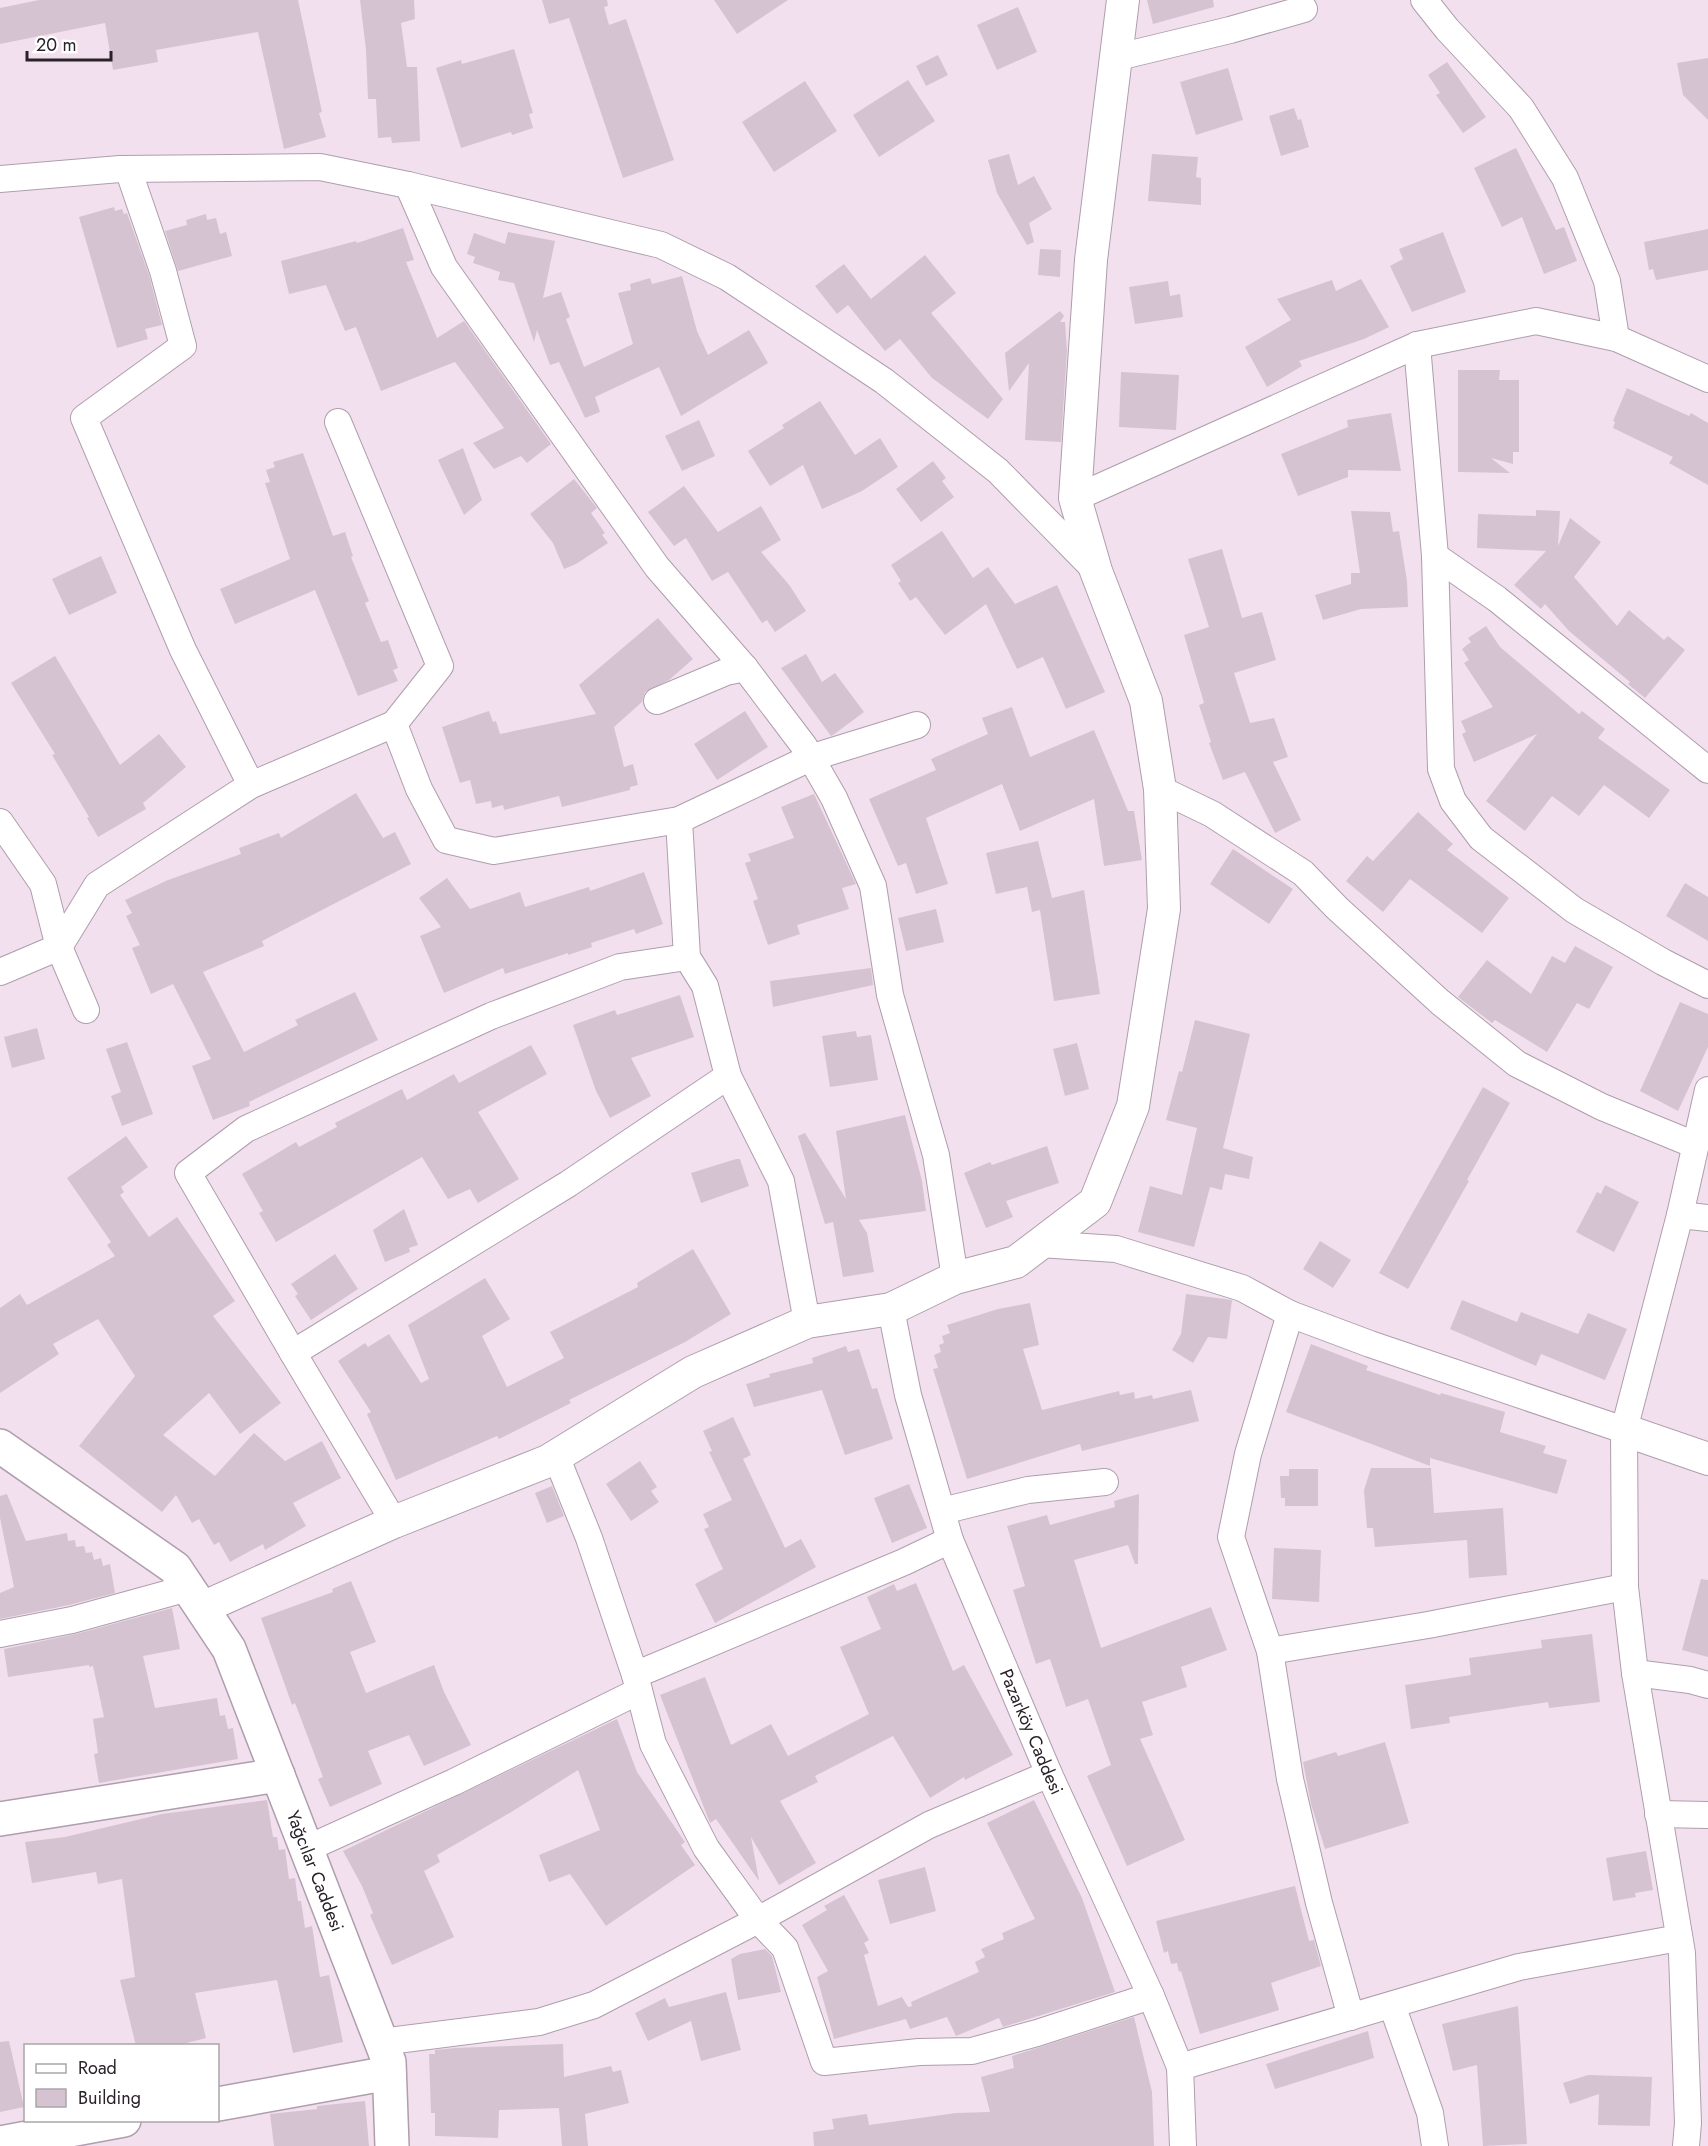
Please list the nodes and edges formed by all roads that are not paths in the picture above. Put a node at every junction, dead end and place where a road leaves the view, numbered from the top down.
1 (1123, 0) edge
2 (1424, 0) edge
3 (1304, 9) dead end
4 (1114, 58) junction
5 (128, 169) junction
6 (0, 179) edge
7 (408, 185) junction
8 (1616, 338) junction
9 (1418, 345) junction
10 (1708, 379) edge
11 (338, 422) dead end
12 (1075, 498) junction
13 (1435, 556) junction
14 (1096, 571) junction
15 (745, 668) junction
16 (657, 701) dead end
17 (394, 724) junction
18 (917, 725) dead end
19 (810, 758) junction
20 (1708, 770) edge
21 (251, 785) junction
22 (1160, 789) junction
23 (679, 820) junction
24 (0, 822) edge
25 (59, 947) junction
26 (687, 957) junction
27 (0, 972) edge
28 (1708, 985) edge
29 (86, 1010) dead end
30 (728, 1076) junction
31 (1708, 1090) edge
32 (1695, 1145) junction
33 (1680, 1215) junction
34 (1708, 1218) edge
35 (1040, 1244) junction
36 (955, 1278) junction
37 (891, 1309) junction
38 (1290, 1314) junction
39 (807, 1322) junction
40 (293, 1353) junction
41 (1623, 1430) junction
42 (0, 1446) edge
43 (556, 1456) junction
44 (1708, 1459) edge
45 (1105, 1482) dead end
46 (942, 1511) junction
47 (394, 1522) junction
48 (950, 1540) junction
49 (1625, 1587) junction
50 (195, 1598) junction
51 (0, 1634) edge
52 (1270, 1651) junction
53 (1635, 1673) junction
54 (637, 1683) junction
55 (1708, 1685) edge
56 (1050, 1774) junction
57 (278, 1775) junction
58 (1658, 1814) junction
59 (1708, 1815) edge
60 (0, 1819) edge
61 (306, 1849) junction
62 (758, 1920) junction
63 (1679, 1938) junction
64 (1151, 1996) junction
65 (1392, 2005) junction
66 (1351, 2017) junction
67 (381, 2042) junction
68 (1180, 2067) junction
69 (389, 2073) junction
70 (219, 2104) edge
71 (118, 2122) edge
72 (0, 2143) edge
73 (392, 2146) edge
74 (1183, 2146) edge
75 (1435, 2146) edge
76 (1686, 2146) edge

1 - 4 street
2 - 8 street
3 - 4 street
4 - 12 street
5 - 6 street
5 - 7 street
5 - 21 street
7 - 14 street
7 - 15 street
8 - 9 street
8 - 10 street
9 - 12 street
9 - 13 street
11 - 17 street
12 - 14 street
13 - 20 street
13 - 28 street
14 - 22 street
15 - 16 street
15 - 19 street
17 - 21 street
17 - 23 street
18 - 19 street
19 - 23 street
19 - 36 street
21 - 25 street
22 - 32 street
22 - 35 street
23 - 26 street
24 - 25 street
25 - 27 street
25 - 29 street
26 - 30 street
26 - 40 street
30 - 39 street
30 - 40 street
31 - 32 street
32 - 33 street
33 - 34 street
33 - 41 street
35 - 36 street
35 - 38 street
36 - 37 street
37 - 39 street
37 - 46 street, Pazarköy Caddesi
38 - 41 street
38 - 52 street
39 - 43 street
40 - 47 street
41 - 44 street
41 - 49 street
42 - 50 main road, Yağcılar Caddesi
43 - 47 street
43 - 54 street
45 - 46 street
46 - 48 street, Pazarköy Caddesi
47 - 50 street
48 - 54 street
48 - 56 street, Pazarköy Caddesi
49 - 52 street
49 - 53 street
50 - 51 street
50 - 57 main road, Yağcılar Caddesi
52 - 66 street
53 - 55 street
53 - 58 street
54 - 61 street
54 - 62 street
56 - 62 street
56 - 64 street, Pazarköy Caddesi
57 - 60 main road
57 - 61 main road, Yağcılar Caddesi
58 - 59 street
58 - 63 street
61 - 67 main road, Yağcılar Caddesi
62 - 64 street
62 - 67 street
63 - 65 street
63 - 76 street
64 - 68 street, Pazarköy Caddesi
65 - 66 street
65 - 75 street
66 - 68 street
67 - 69 main road, Yağcılar Caddesi
68 - 74 street, Pazarköy Caddesi
69 - 70 main road
69 - 73 main road, Yağcılar Caddesi
71 - 72 main road

